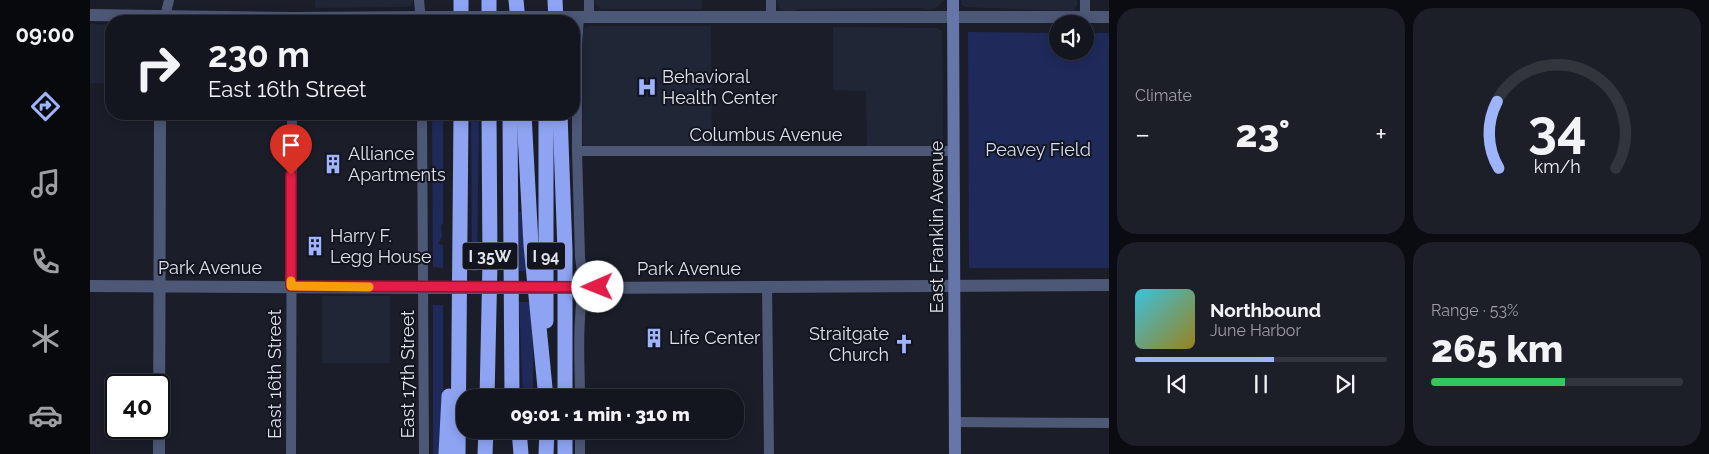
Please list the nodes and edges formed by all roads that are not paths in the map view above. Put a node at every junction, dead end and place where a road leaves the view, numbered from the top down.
1 (169, 0) edge
2 (420, 0) edge
3 (489, 0) edge
4 (509, 0) edge
5 (516, 0) edge
6 (546, 0) edge
7 (555, 0) edge
8 (589, 0) edge
9 (771, 0) edge
10 (953, 0) edge
11 (1086, 0) edge
12 (90, 15) edge
13 (165, 15) edge
14 (423, 15) edge
15 (489, 15) edge
16 (510, 15) edge
17 (517, 15) edge
18 (546, 15) edge
19 (570, 15) edge
20 (576, 15) edge
21 (1086, 15) edge
22 (105, 16) edge
23 (954, 17) junction
24 (1049, 17) edge
25 (1094, 17) edge
26 (1109, 17) edge
27 (580, 18) edge
28 (771, 18) junction
29 (160, 120) edge
30 (292, 120) edge
31 (422, 120) edge
32 (461, 120) edge
33 (489, 120) edge
34 (510, 120) edge
35 (524, 120) edge
36 (546, 120) edge
37 (560, 120) edge
38 (577, 120) edge
39 (577, 151) junction
40 (954, 151) junction
41 (461, 215) junction
42 (90, 286) edge
43 (159, 286) junction
44 (291, 286) junction
45 (767, 286) junction
46 (955, 286) junction
47 (1109, 286) edge
48 (428, 288) junction
49 (577, 288) junction
50 (511, 302) junction
51 (487, 389) edge
52 (512, 389) edge
53 (517, 389) edge
54 (545, 389) edge
55 (546, 389) edge
56 (565, 389) edge
57 (580, 389) edge
58 (955, 422) junction
59 (1109, 423) edge
60 (486, 439) edge
61 (512, 439) edge
62 (519, 439) edge
63 (546, 439) edge
64 (565, 439) edge
65 (580, 439) edge
66 (159, 454) edge
67 (291, 454) edge
68 (424, 454) edge
69 (446, 454) edge
70 (458, 454) edge
71 (485, 454) edge
72 (512, 454) edge
73 (520, 454) edge
74 (546, 454) edge
75 (565, 454) edge
76 (580, 454) edge
77 (769, 454) edge
78 (956, 454) edge

1 - 13 street
2 - 14 street
3 - 15 highway
4 - 16 highway
5 - 17 highway
6 - 18 highway
7 - 19 highway
8 - 20 street
9 - 28 street
10 - 23 main road, East Franklin Avenue
11 - 21 street
12 - 22 street
23 - 24 street
23 - 28 street
23 - 40 main road, East Franklin Avenue
25 - 26 street
27 - 28 street
29 - 43 street
30 - 44 street, East 16th Street
31 - 48 street, East 17th Street
32 - 41 highway
33 - 51 highway, I 35W
34 - 50 highway, I 35W
35 - 54 highway
36 - 55 highway, I 94
37 - 56 highway
38 - 39 street
39 - 40 street, Columbus Avenue
39 - 49 street
40 - 46 main road, East Franklin Avenue
41 - 69 highway
41 - 70 highway
42 - 43 street, Park Avenue
43 - 44 street, Park Avenue
43 - 66 street
44 - 48 street, Park Avenue
44 - 67 street, East 16th Street
45 - 46 street, Park Avenue
45 - 49 street, Park Avenue
45 - 77 street
46 - 47 street, Park Avenue
46 - 58 main road, East Franklin Avenue
48 - 49 street, Park Avenue, bridge
48 - 68 street, East 17th Street
49 - 57 street
50 - 52 highway, I 35W
50 - 53 highway
58 - 59 street
58 - 78 main road, East Franklin Avenue
60 - 71 highway
61 - 72 highway
62 - 73 highway
63 - 74 highway
64 - 75 highway
65 - 76 street

